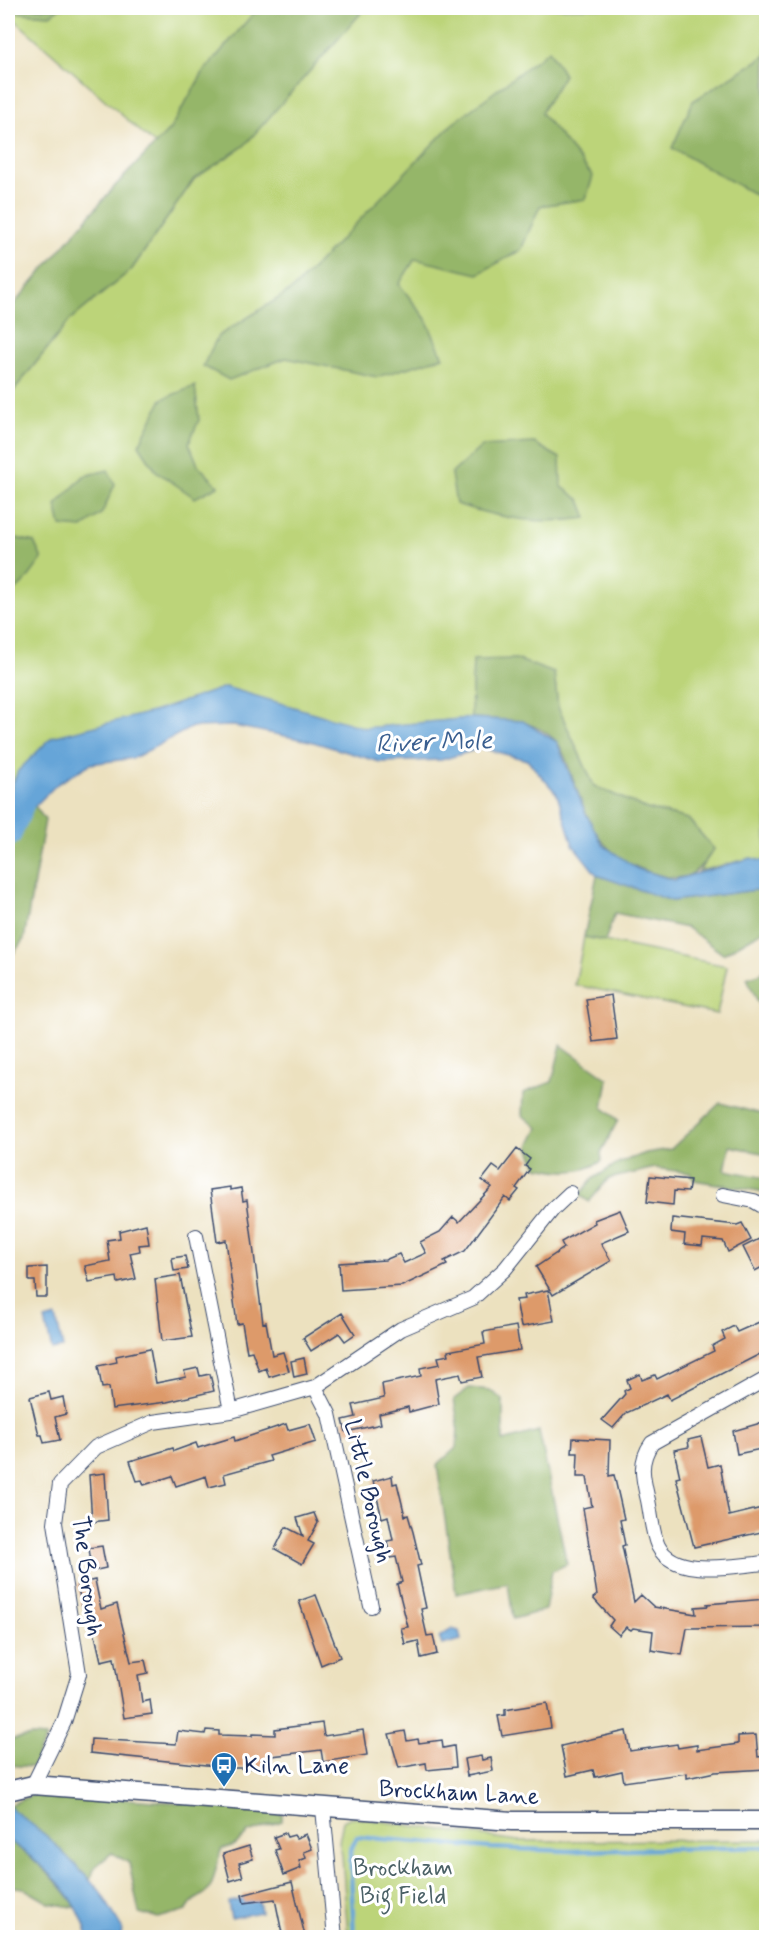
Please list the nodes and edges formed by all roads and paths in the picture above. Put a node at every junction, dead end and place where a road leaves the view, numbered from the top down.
1 (570, 1193) dead end
2 (723, 1195) dead end
3 (766, 1208) edge
4 (196, 1236) dead end
5 (766, 1379) edge
6 (315, 1387) junction
7 (231, 1411) junction
8 (766, 1563) edge
9 (371, 1606) dead end
10 (22, 1787) edge
11 (323, 1808) junction
12 (766, 1821) edge
13 (335, 1938) edge

1 - 6 street, The Borough
2 - 3 street
4 - 7 street
5 - 8 street
6 - 7 street, The Borough
6 - 9 street, Little Borough
7 - 10 street, The Borough
10 - 11 street, Brockham Lane
11 - 12 street, Brockham Lane
11 - 13 street

